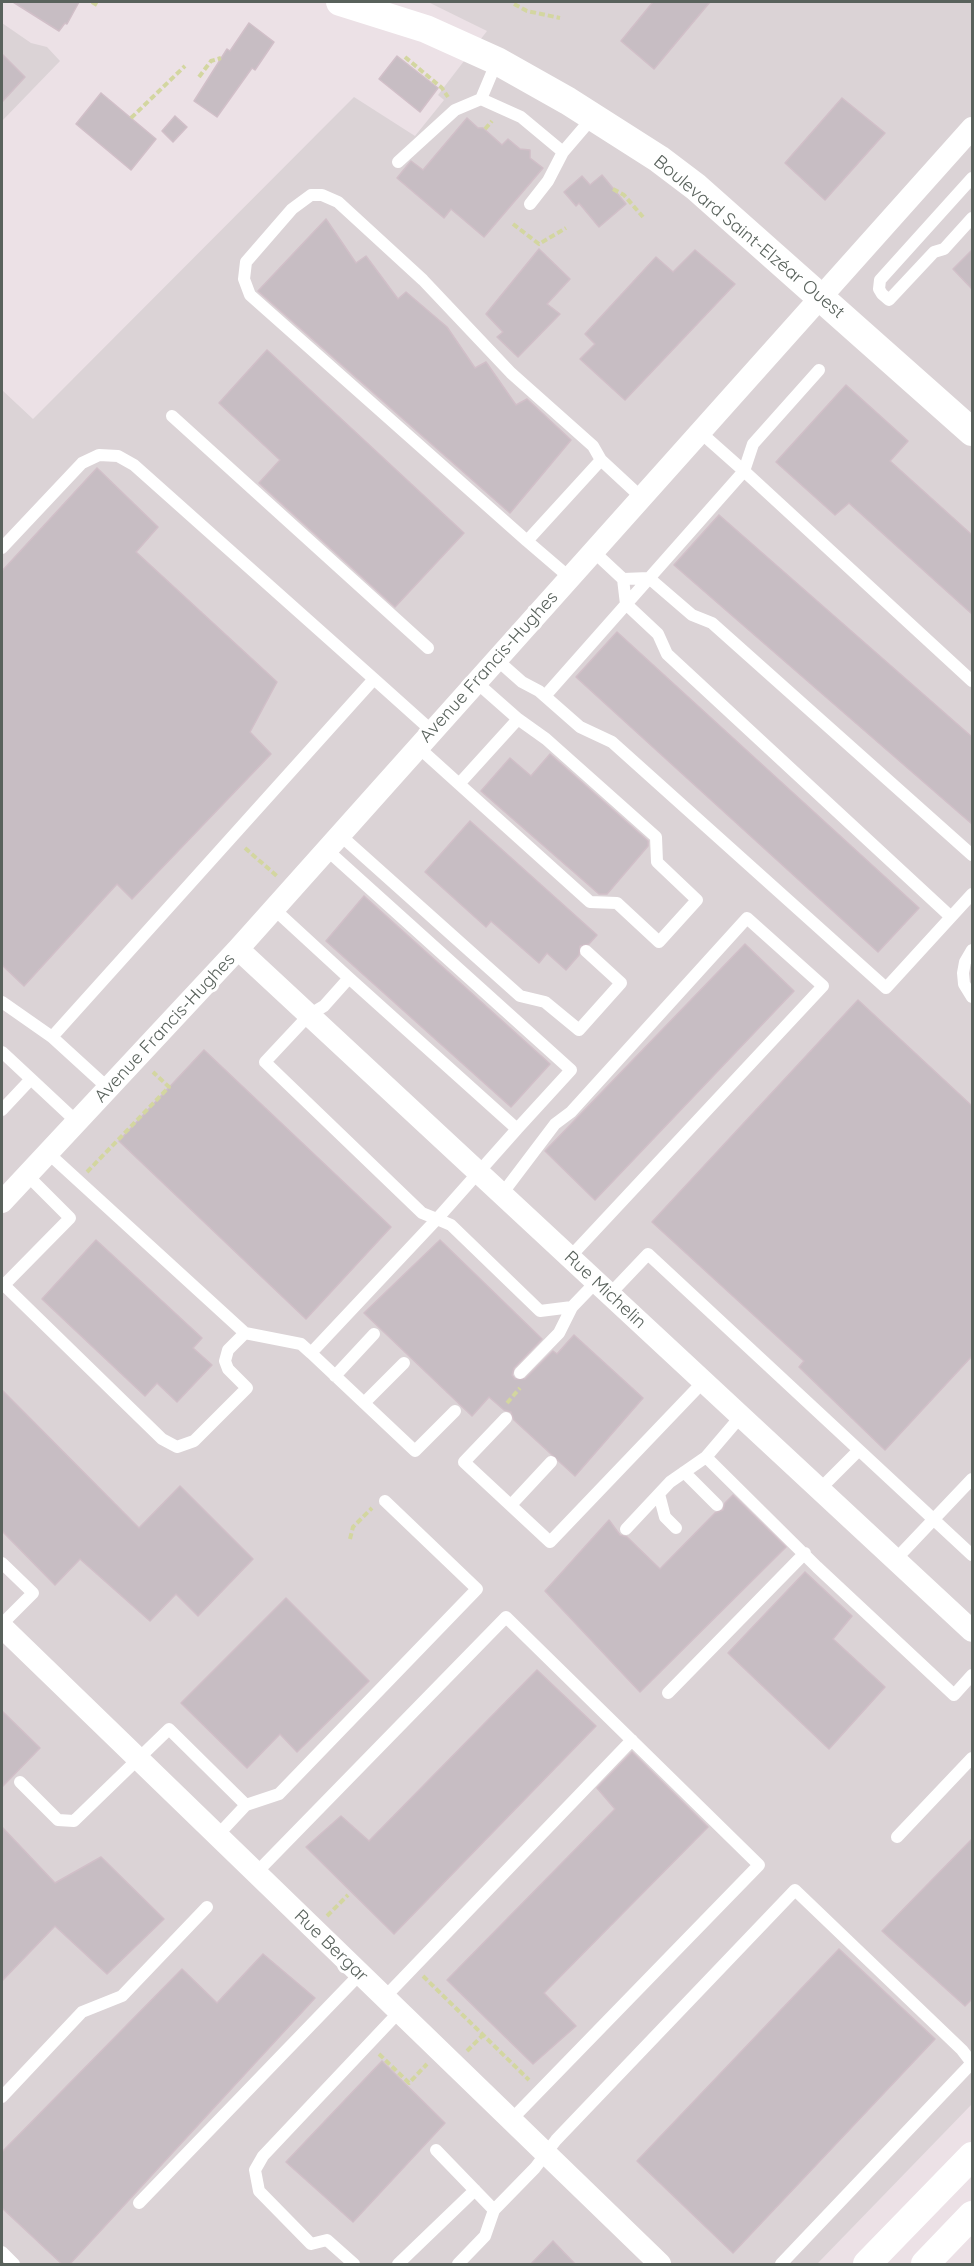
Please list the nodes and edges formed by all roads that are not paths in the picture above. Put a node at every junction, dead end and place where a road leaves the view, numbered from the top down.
1 (340, 2) edge
2 (497, 62) junction
3 (481, 99) junction
4 (594, 116) junction
5 (972, 128) edge
6 (563, 152) junction
7 (398, 162) dead end
8 (972, 178) edge
9 (530, 204) dead end
10 (972, 218) edge
11 (820, 298) junction
12 (819, 370) dead end
13 (172, 416) dead end
14 (700, 432) junction
15 (972, 432) edge
16 (601, 460) junction
17 (744, 471) junction
18 (642, 498) junction
19 (526, 541) junction
20 (2, 548) edge
21 (593, 551) junction
22 (569, 577) junction
23 (649, 578) junction
24 (623, 579) junction
25 (626, 604) junction
26 (428, 648) dead end
27 (496, 659) junction
28 (374, 679) junction
29 (972, 681) edge
30 (476, 682) junction
31 (545, 696) junction
32 (518, 719) junction
33 (425, 739) junction
34 (459, 784) junction
35 (334, 842) junction
36 (972, 855) edge
37 (972, 894) edge
38 (273, 909) junction
39 (951, 917) junction
40 (238, 949) junction
41 (972, 950) edge
42 (586, 951) dead end
43 (349, 978) junction
44 (972, 997) edge
45 (2, 1002) edge
46 (309, 1014) junction
47 (52, 1037) junction
48 (2, 1052) edge
49 (31, 1079) junction
50 (109, 1089) junction
51 (2, 1110) edge
52 (77, 1122) junction
53 (517, 1129) junction
54 (48, 1153) junction
55 (479, 1173) junction
56 (27, 1175) junction
57 (502, 1194) junction
58 (2, 1202) edge
59 (437, 1219) junction
60 (570, 1257) junction
61 (3, 1286) edge
62 (603, 1288) junction
63 (572, 1307) junction
64 (244, 1333) junction
65 (374, 1334) dead end
66 (311, 1353) junction
67 (404, 1363) dead end
68 (520, 1373) road end
69 (335, 1376) junction
70 (704, 1382) junction
71 (364, 1403) junction
72 (455, 1411) dead end
73 (741, 1416) junction
74 (503, 1422) road end
75 (858, 1451) junction
76 (705, 1457) junction
77 (551, 1462) dead end
78 (684, 1472) junction
79 (972, 1479) edge
80 (820, 1489) junction
81 (659, 1494) junction
82 (385, 1501) road end
83 (511, 1505) junction
84 (717, 1505) dead end
85 (935, 1519) junction
86 (626, 1528) dead end
87 (676, 1528) dead end
88 (804, 1553) junction
89 (972, 1556) edge
90 (896, 1559) junction
91 (2, 1563) edge
92 (2, 1626) edge
93 (972, 1631) edge
94 (972, 1675) edge
95 (668, 1693) dead end
96 (632, 1740) junction
97 (972, 1758) edge
98 (138, 1760) junction
99 (20, 1782) dead end
100 (246, 1805) junction
101 (217, 1836) junction
102 (897, 1837) dead end
103 (256, 1873) junction
104 (207, 1907) dead end
105 (360, 1974) junction
106 (392, 2005) junction
107 (972, 2063) edge
108 (2, 2097) edge
109 (511, 2120) junction
110 (436, 2150) dead end
111 (546, 2154) junction
112 (972, 2156) edge
113 (475, 2190) junction
114 (139, 2203) dead end
115 (494, 2210) junction
116 (972, 2215) edge
117 (2, 2252) edge
118 (14, 2265) edge
119 (354, 2265) edge
120 (398, 2265) edge
121 (458, 2265) edge
122 (660, 2265) edge
123 (781, 2265) edge
124 (867, 2265) edge
125 (925, 2265) edge

1 - 2 street, Boulevard Saint-Elzéar Ouest
2 - 3 lane
2 - 4 street, Boulevard Saint-Elzéar Ouest
3 - 6 lane
3 - 7 lane
4 - 6 lane
4 - 11 street, Boulevard Saint-Elzéar Ouest
5 - 11 street, Avenue Francis-Hughes
6 - 9 lane
8 - 10 lane
11 - 14 street, Avenue Francis-Hughes
11 - 15 street, Boulevard Saint-Elzéar Ouest
12 - 17 lane
13 - 26 lane
14 - 17 lane
14 - 18 street, Avenue Francis-Hughes
16 - 18 lane
16 - 19 lane
16 - 19 lane
17 - 23 lane
17 - 29 lane
18 - 21 street, Avenue Francis-Hughes
19 - 22 lane
20 - 28 lane
21 - 22 street, Avenue Francis-Hughes
21 - 24 lane
22 - 27 street, Avenue Francis-Hughes
23 - 24 lane
23 - 25 lane
23 - 36 lane
24 - 25 lane
25 - 31 lane
25 - 39 lane
27 - 30 street, Avenue Francis-Hughes
27 - 31 lane
28 - 33 lane
28 - 47 lane
30 - 32 lane
30 - 33 street, Avenue Francis-Hughes
31 - 39 lane
32 - 34 lane
32 - 34 lane
33 - 34 lane
33 - 35 street, Avenue Francis-Hughes
35 - 38 street, Avenue Francis-Hughes
35 - 42 lane
35 - 53 lane
37 - 39 lane
38 - 40 street, Avenue Francis-Hughes
38 - 43 lane
40 - 46 street, Rue Michelin
40 - 50 street, Avenue Francis-Hughes
41 - 44 lane
43 - 46 lane
43 - 53 lane
45 - 47 lane
46 - 55 street, Rue Michelin
46 - 59 lane
47 - 50 lane
48 - 49 lane
49 - 51 lane
49 - 52 lane
50 - 52 street, Avenue Francis-Hughes
52 - 54 street, Avenue Francis-Hughes
53 - 55 lane
54 - 56 street, Avenue Francis-Hughes
54 - 64 lane
55 - 57 street, Rue Michelin
55 - 59 lane
56 - 58 street, Avenue Francis-Hughes
56 - 61 lane
57 - 60 street, Rue Michelin
57 - 60 lane
59 - 63 lane
59 - 66 lane
60 - 62 street, Rue Michelin
61 - 64 lane
62 - 63 lane
62 - 70 street, Rue Michelin
62 - 75 lane
63 - 68 lane
64 - 66 lane
65 - 69 lane
66 - 69 lane
67 - 71 lane
69 - 71 lane
70 - 73 street, Rue Michelin
70 - 83 lane
71 - 72 lane
73 - 76 lane
73 - 80 street, Rue Michelin
74 - 83 lane
75 - 80 lane
75 - 85 lane
76 - 78 lane
76 - 88 lane
77 - 83 lane
78 - 81 lane
78 - 84 lane
79 - 85 lane
80 - 90 street, Rue Michelin
81 - 86 lane
81 - 87 lane
82 - 100 lane
85 - 89 lane
85 - 90 lane
88 - 94 lane
88 - 95 lane
90 - 93 street, Rue Michelin
91 - 92 lane
92 - 98 street, Rue Bergar
96 - 103 lane
96 - 106 lane
96 - 109 lane
97 - 102 lane
98 - 99 lane
98 - 100 lane
98 - 101 street, Rue Bergar
100 - 101 lane
101 - 103 street, Rue Bergar
103 - 105 street, Rue Bergar
104 - 108 lane
105 - 106 street, Rue Bergar
105 - 114 lane
106 - 109 street, Rue Bergar
106 - 119 lane
107 - 111 lane
107 - 123 lane
109 - 111 street, Rue Bergar
110 - 113 lane
111 - 115 lane
111 - 122 street, Rue Bergar
112 - 124 street
113 - 115 lane
113 - 120 lane
115 - 121 lane
116 - 125 street
117 - 118 lane

